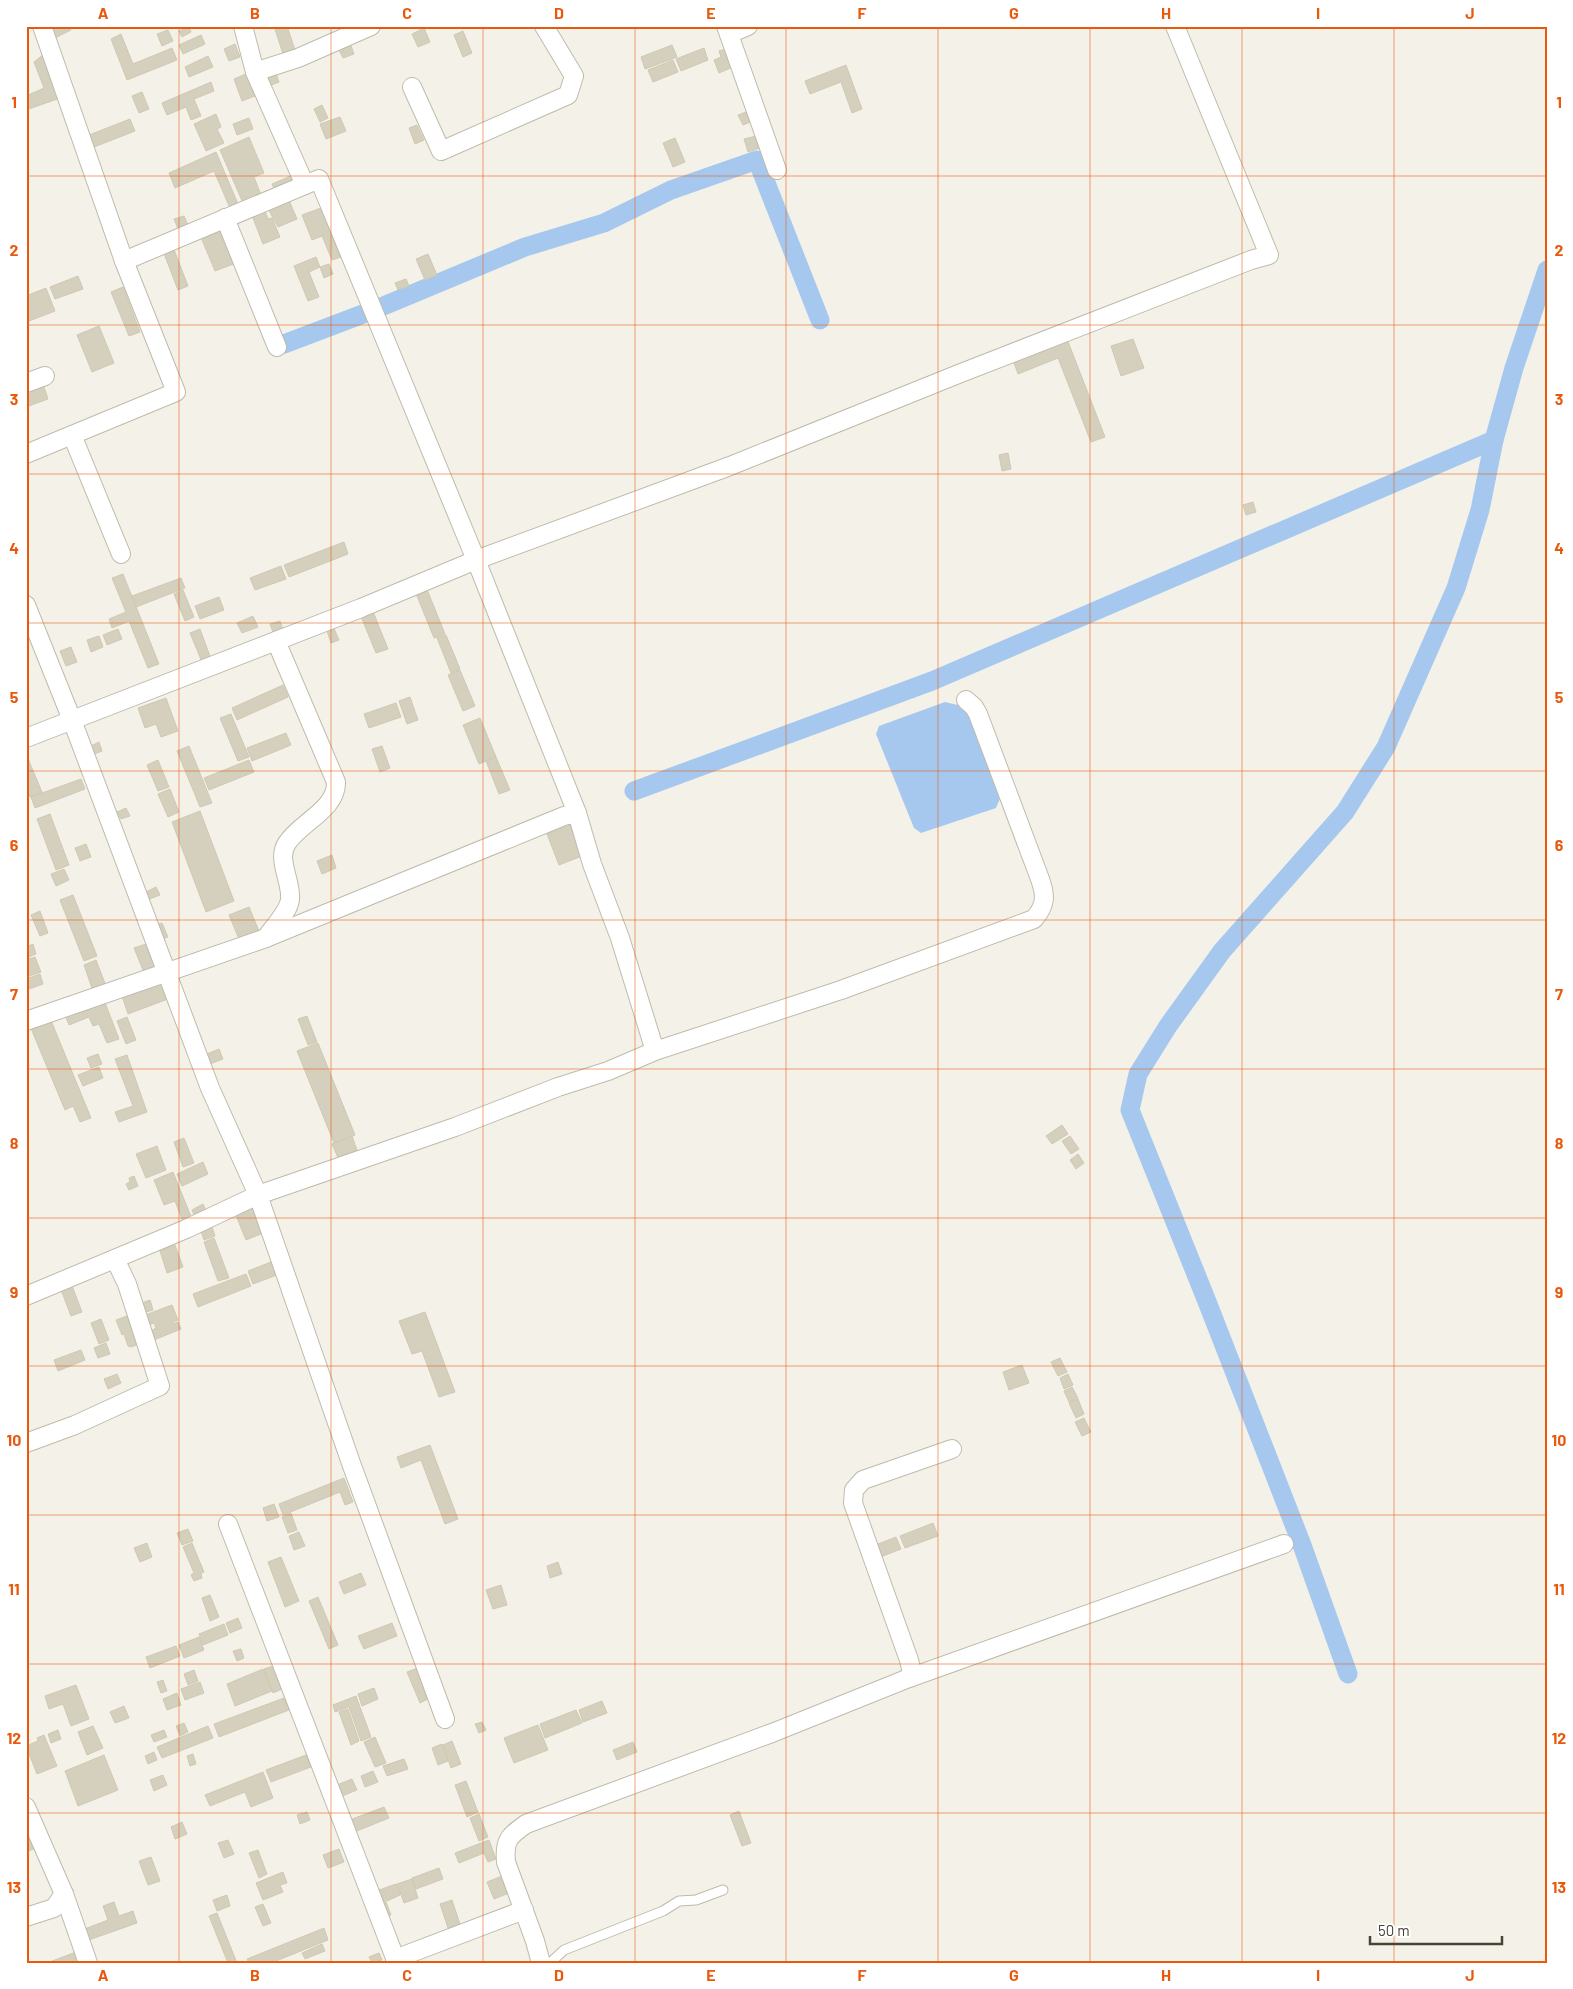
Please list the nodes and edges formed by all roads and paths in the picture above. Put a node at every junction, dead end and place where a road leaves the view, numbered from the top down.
1 (42, 26) edge
2 (243, 26) edge
3 (371, 26) edge
4 (544, 26) edge
5 (748, 26) edge
6 (1175, 26) edge
7 (728, 30) edge
8 (255, 72) junction
9 (412, 87) dead end
10 (777, 170) dead end
11 (305, 185) junction
12 (225, 218) junction
13 (124, 261) junction
14 (277, 347) dead end
15 (46, 376) dead end
16 (26, 383) edge
17 (72, 435) junction
18 (26, 454) edge
19 (121, 554) dead end
20 (476, 560) junction
21 (26, 605) edge
22 (276, 641) junction
23 (966, 700) dead end
24 (72, 720) junction
25 (26, 738) edge
26 (576, 813) junction
27 (266, 938) junction
28 (167, 973) junction
29 (26, 1021) edge
30 (655, 1051) junction
31 (258, 1195) junction
32 (115, 1258) junction
33 (26, 1296) edge
34 (26, 1443) edge
35 (952, 1449) dead end
36 (228, 1524) dead end
37 (1284, 1544) dead end
38 (909, 1678) junction
39 (445, 1719) dead end
40 (26, 1807) edge
41 (723, 1890) dead end
42 (64, 1894) junction
43 (524, 1910) junction
44 (26, 1917) edge
45 (396, 1961) edge
46 (88, 1963) edge
47 (541, 1963) edge
48 (550, 1963) edge

1 - 13 street
2 - 8 street
3 - 8 street
4 - 9 street
5 - 7 street
6 - 20 street
7 - 10 street
8 - 11 street
11 - 12 street
11 - 20 street
12 - 13 street
12 - 14 street
13 - 17 street
15 - 16 street
17 - 18 street
17 - 19 street
20 - 22 street
20 - 26 street
21 - 24 street
22 - 24 street
22 - 27 street
23 - 30 street
24 - 25 street
24 - 28 street
26 - 27 street
26 - 30 street
27 - 28 street
28 - 29 street
28 - 31 street
30 - 31 street
31 - 32 street
31 - 39 street
32 - 33 street
32 - 34 street
35 - 38 street
36 - 45 street
37 - 38 street
38 - 43 street
40 - 42 street
41 - 48 lane
42 - 44 street
42 - 46 street
43 - 45 street
43 - 47 street

